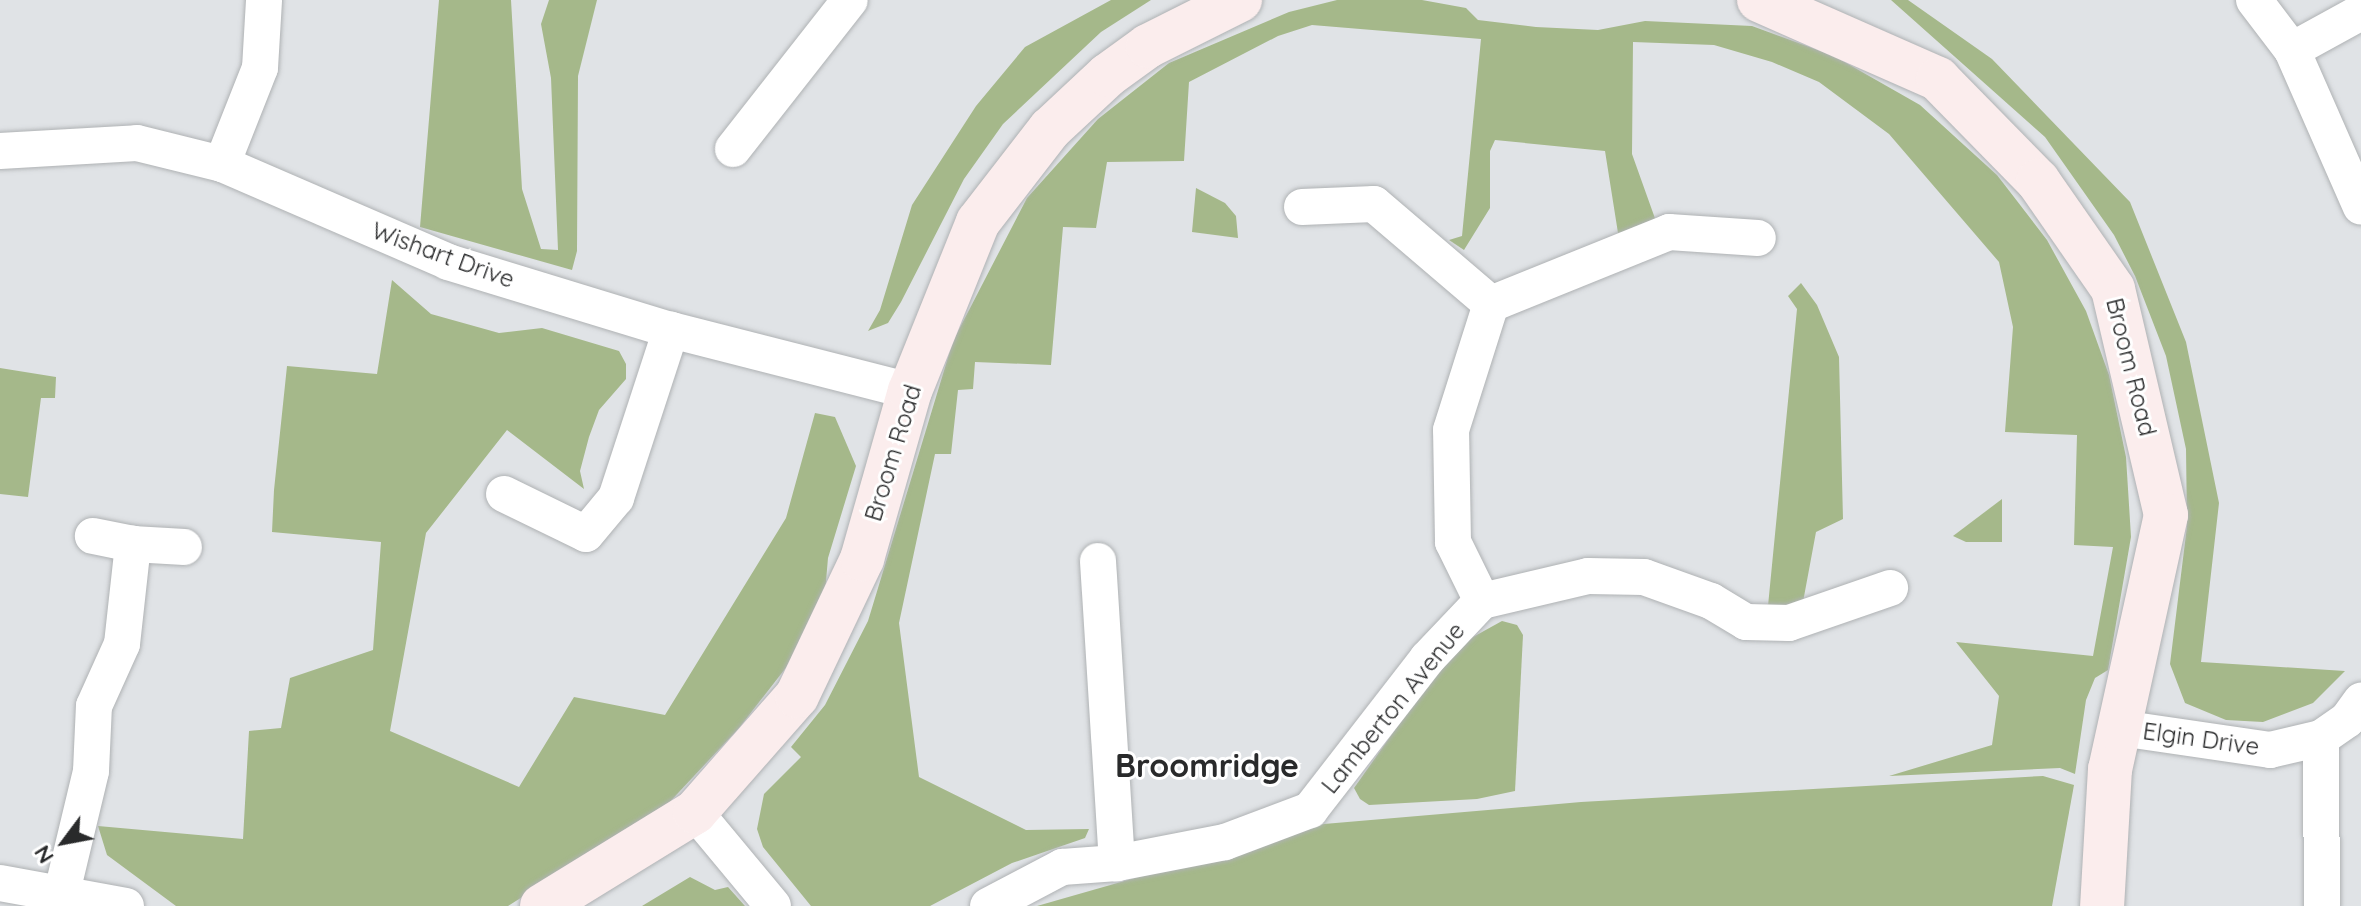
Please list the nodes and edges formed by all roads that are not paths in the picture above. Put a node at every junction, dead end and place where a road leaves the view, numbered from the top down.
1 (264, 0) edge
2 (850, 0) edge
3 (1240, 0) edge
4 (1759, 0) edge
5 (2254, 0) edge
6 (2361, 12) edge
7 (2292, 50) junction
8 (733, 149) dead end
9 (0, 151) edge
10 (222, 164) junction
11 (1302, 207) dead end
12 (2361, 207) edge
13 (1758, 238) dead end
14 (1491, 304) junction
15 (671, 330) junction
16 (910, 391) junction
17 (504, 494) dead end
18 (93, 536) dead end
19 (133, 544) junction
20 (184, 547) dead end
21 (1098, 561) dead end
22 (1890, 588) dead end
23 (1482, 601) junction
24 (2361, 701) edge
25 (2120, 728) junction
26 (2321, 738) junction
27 (695, 812) junction
28 (1117, 863) junction
29 (0, 883) edge
30 (62, 892) junction
31 (126, 906) edge
32 (542, 906) edge
33 (773, 906) edge
34 (988, 906) edge
35 (2102, 906) edge
36 (2322, 906) edge

1 - 10 street
2 - 8 street
3 - 16 street, Broom Road
4 - 25 street, Broom Road
5 - 7 street
6 - 7 street
7 - 12 street
9 - 10 street, Wishart Drive
10 - 15 street, Wishart Drive
11 - 14 street
13 - 14 street
14 - 23 street
15 - 16 street, Wishart Drive
15 - 17 street
16 - 27 street, Broom Road
18 - 19 street
19 - 20 street
19 - 30 street
21 - 28 street
22 - 23 street, Lamberton Avenue
23 - 28 street, Lamberton Avenue
24 - 26 street, Elgin Drive
25 - 26 street, Elgin Drive
25 - 35 street, Broom Road
26 - 36 street
27 - 32 street, Broom Road
27 - 33 street
28 - 34 street, Lamberton Avenue
29 - 30 street
30 - 31 street

